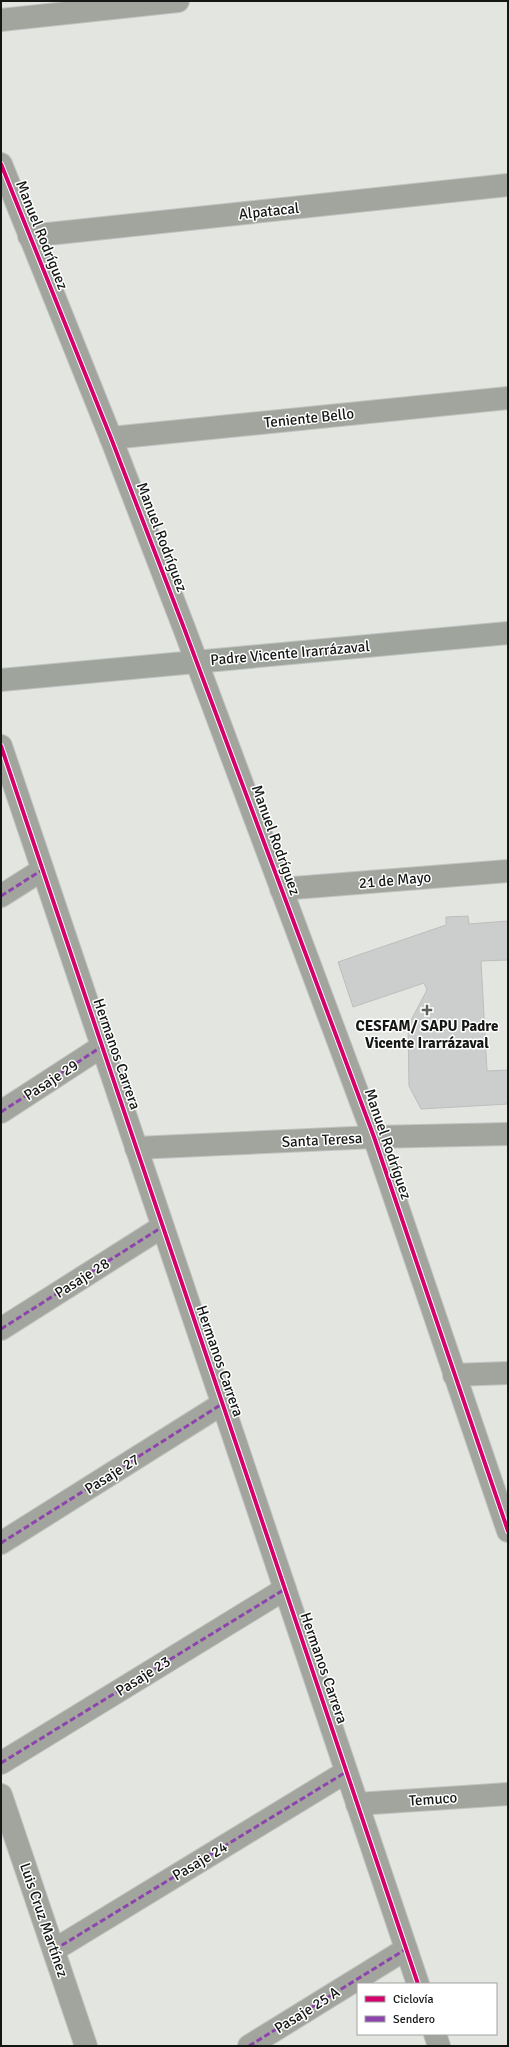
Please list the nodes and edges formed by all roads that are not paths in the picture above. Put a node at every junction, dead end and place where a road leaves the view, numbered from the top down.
1 (178, 1) edge
2 (1, 20) edge
3 (1, 164) edge
4 (508, 185) edge
5 (29, 236) junction
6 (508, 398) edge
7 (111, 438) junction
8 (508, 633) edge
9 (195, 662) junction
10 (1, 680) edge
11 (1, 746) edge
12 (42, 870) junction
13 (508, 871) edge
14 (282, 889) junction
15 (1, 896) edge
16 (101, 1047) junction
17 (1, 1112) edge
18 (508, 1134) edge
19 (374, 1137) junction
20 (136, 1148) junction
21 (162, 1227) junction
22 (1, 1329) edge
23 (508, 1373) edge
24 (454, 1375) junction
25 (222, 1404) junction
26 (508, 1531) edge
27 (1, 1543) edge
28 (285, 1589) junction
29 (1, 1763) edge
30 (346, 1772) junction
31 (1, 1794) edge
32 (508, 1794) edge
33 (357, 1804) junction
34 (406, 1949) junction
35 (54, 1950) junction
36 (418, 1983) edge
37 (435, 2035) edge
38 (86, 2046) edge
39 (249, 2046) edge
40 (439, 2046) edge

1 - 2 street
3 - 5 street, Manuel Rodríguez
4 - 5 street, Alpatacal
5 - 7 street, Manuel Rodríguez
6 - 7 street, Teniente Bello
7 - 9 street, Manuel Rodríguez
8 - 9 street, Padre Vicente Irarrázaval
9 - 10 street, Padre Vicente Irarrázaval
9 - 14 street, Manuel Rodríguez
11 - 12 street, Hermanos Carrera
12 - 15 street
12 - 16 street, Hermanos Carrera
13 - 14 street, 21 de Mayo
14 - 19 street, Manuel Rodríguez
16 - 17 street, Pasaje 29
16 - 20 street, Hermanos Carrera
18 - 19 street, Santa Teresa
19 - 20 street, Santa Teresa
19 - 24 street, Manuel Rodríguez
20 - 21 street, Hermanos Carrera
21 - 22 street, Pasaje 28
21 - 25 street, Hermanos Carrera
23 - 24 street
24 - 26 street, Manuel Rodríguez
25 - 27 street, Pasaje 27
25 - 28 street, Hermanos Carrera
28 - 29 street, Pasaje 23
28 - 30 street, Hermanos Carrera
30 - 33 street, Hermanos Carrera
30 - 35 street, Pasaje 24
31 - 35 street, Luis Cruz Martínez
32 - 33 street, Temuco
33 - 34 street, Hermanos Carrera
34 - 36 street, Hermanos Carrera
34 - 39 street, Pasaje 25 A
35 - 38 street, Luis Cruz Martínez
37 - 40 street

